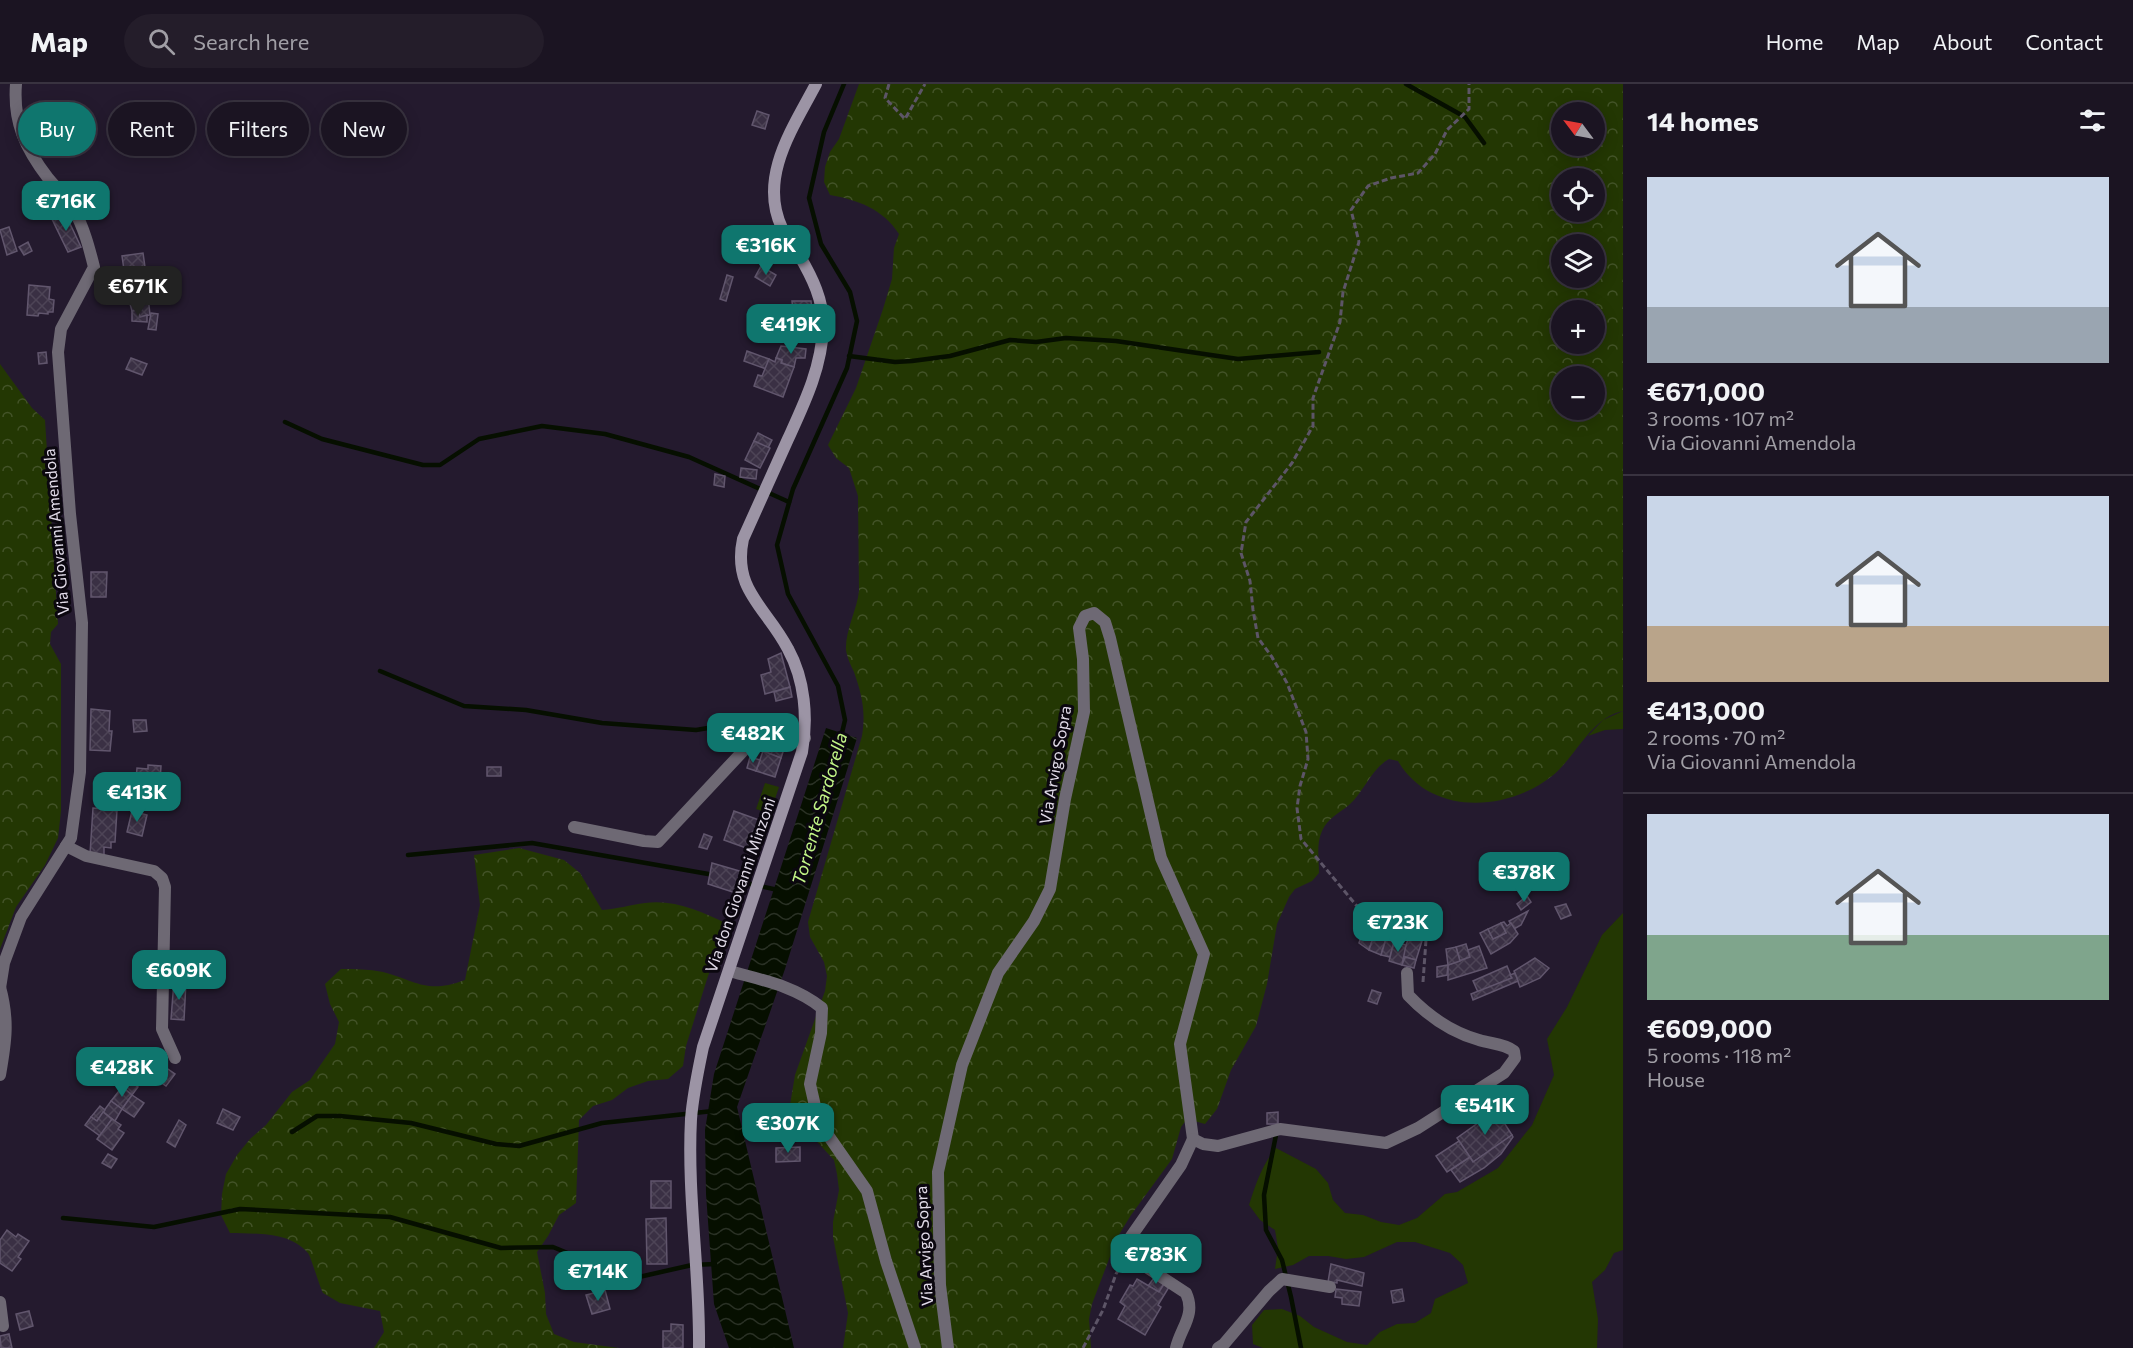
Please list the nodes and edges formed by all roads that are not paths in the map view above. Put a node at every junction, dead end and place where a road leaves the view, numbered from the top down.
1 (16, 84) edge
2 (816, 84) edge
3 (805, 738) junction
4 (574, 827) dead end
5 (66, 846) junction
6 (733, 972) junction
7 (1407, 973) dead end
8 (0, 987) edge
9 (175, 1058) dead end
10 (0, 1074) edge
11 (1193, 1139) junction
12 (1330, 1287) dead end
13 (0, 1302) edge
14 (3, 1326) dead end
15 (699, 1348) edge
16 (915, 1348) edge
17 (948, 1348) edge
18 (1176, 1348) edge
19 (1218, 1348) edge

1 - 5 street, Via Giovanni Amendola
2 - 3 main road, Via don Giovanni Minzoni
3 - 4 street
3 - 6 main road, Via don Giovanni Minzoni
5 - 8 street, Via Giovanni Amendola
5 - 9 street
6 - 15 main road, Via don Giovanni Minzoni
6 - 16 street, Via Arvigo Sopra
7 - 11 street
8 - 10 street
11 - 17 street, Via Arvigo Sopra
11 - 18 street
12 - 19 street
13 - 14 street

